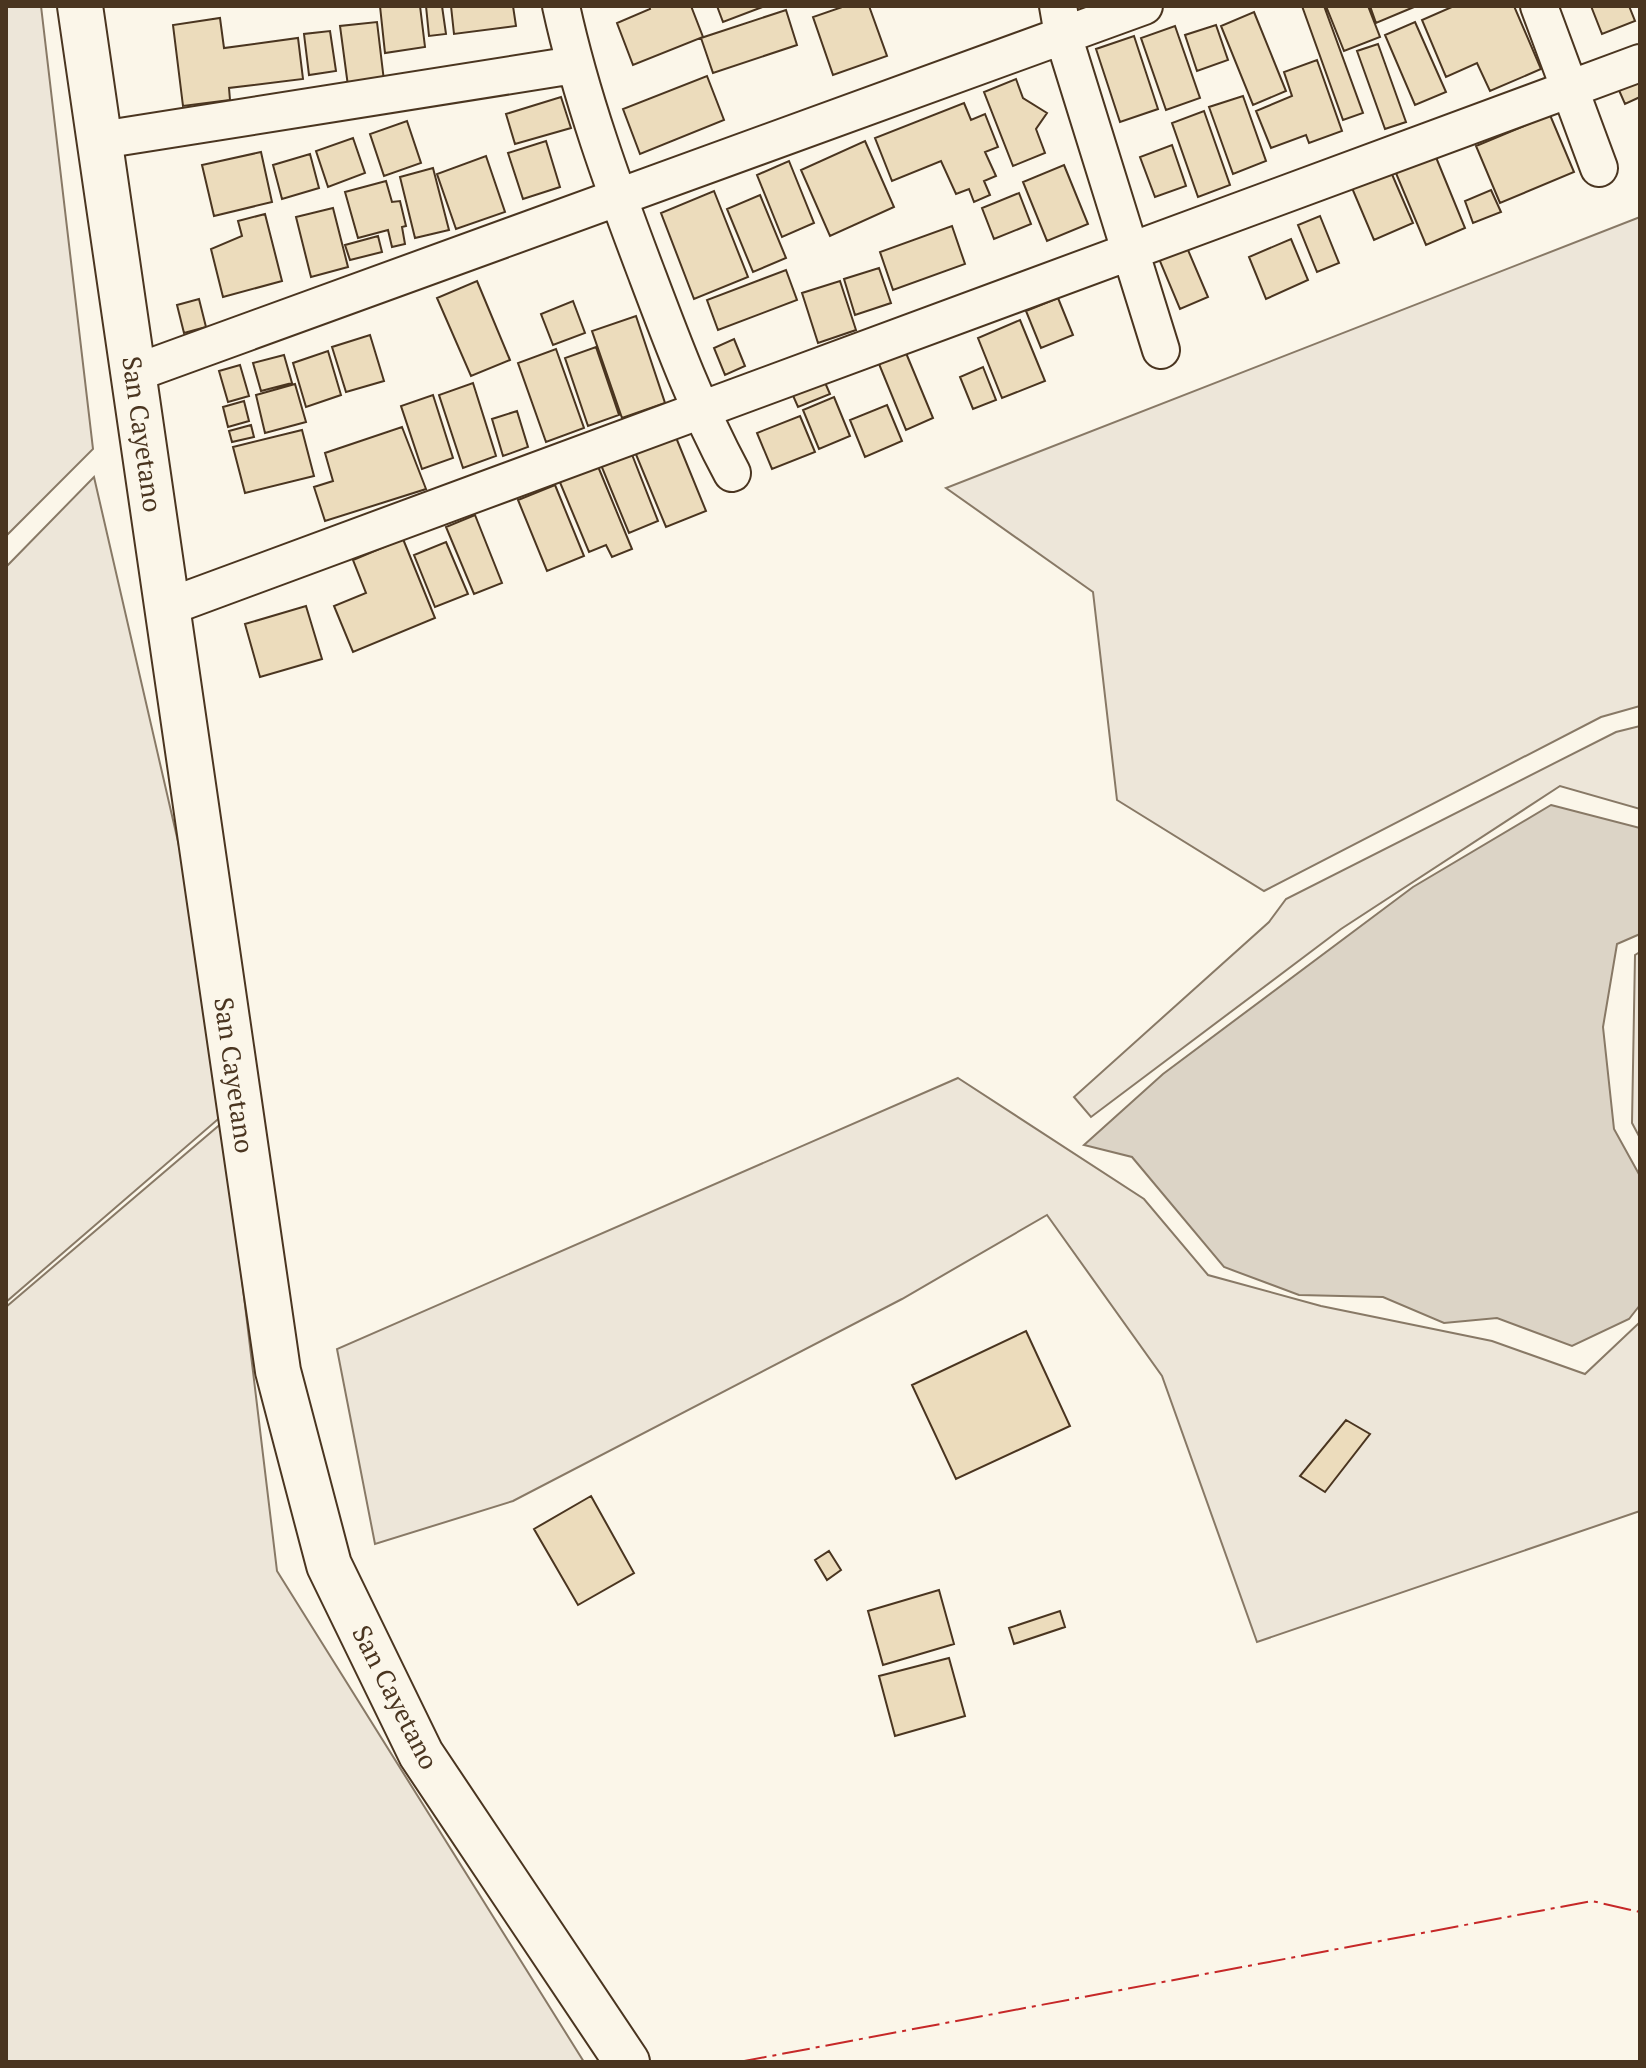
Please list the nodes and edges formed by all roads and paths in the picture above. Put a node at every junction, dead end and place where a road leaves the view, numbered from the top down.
1 (80, 6) edge
2 (561, 6) edge
3 (1144, 6) edge
4 (1539, 6) edge
5 (1061, 20) edge
6 (1640, 63) edge
7 (574, 65) junction
8 (1572, 90) junction
9 (101, 140) junction
10 (1599, 168) dead end
11 (618, 199) junction
12 (1131, 249) junction
13 (1161, 350) dead end
14 (135, 373) junction
15 (699, 411) junction
16 (732, 473) dead end
17 (168, 607) junction
18 (627, 2062) edge

1 - 9 main road, San Cayetano
2 - 7 street
3 - 5 street
4 - 8 street
5 - 11 street
5 - 12 street
6 - 8 street
7 - 9 street
7 - 11 street
8 - 10 street
8 - 12 street
9 - 14 main road, San Cayetano
11 - 14 street
11 - 15 street
12 - 13 street
12 - 15 street
14 - 17 main road, San Cayetano
15 - 16 street
15 - 17 street
17 - 18 main road, San Cayetano

